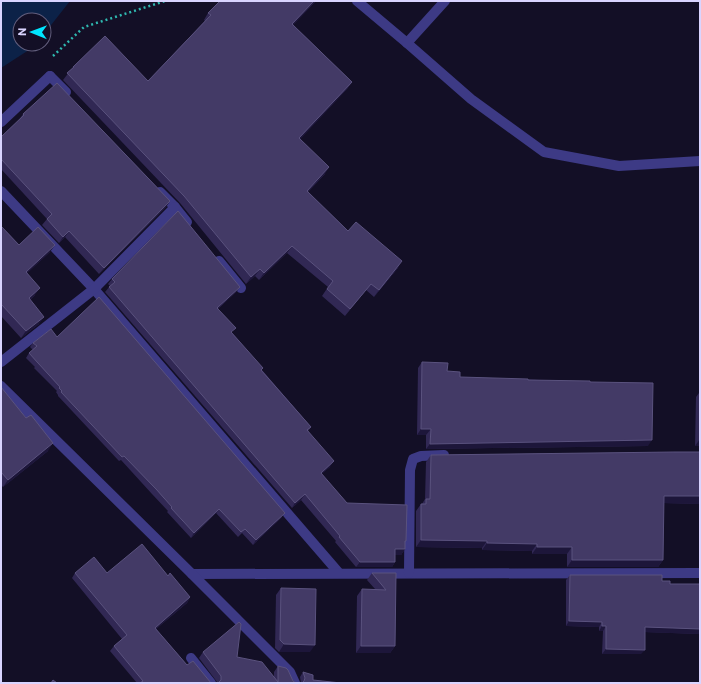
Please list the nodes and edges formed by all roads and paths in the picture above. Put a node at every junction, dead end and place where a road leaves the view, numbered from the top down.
1 (165, 1) edge
2 (357, 1) edge
3 (445, 1) edge
4 (407, 43) junction
5 (51, 58) dead end
6 (72, 99) edge
7 (1, 122) edge
8 (700, 161) edge
9 (153, 185) edge
10 (1, 191) edge
11 (175, 207) junction
12 (194, 230) edge
13 (213, 254) edge
14 (241, 288) edge
15 (94, 289) junction
16 (1, 362) edge
17 (1, 386) edge
18 (453, 455) edge
19 (340, 573) junction
20 (409, 573) junction
21 (700, 573) edge
22 (192, 574) junction
23 (191, 658) dead end
24 (211, 683) edge
25 (295, 683) edge

1 - 5 path
2 - 4 street
3 - 4 street
4 - 8 street
6 - 7 street
9 - 11 street
10 - 15 street
11 - 12 street
11 - 15 street
13 - 14 street
15 - 16 street
15 - 19 street
17 - 22 street
18 - 20 street
19 - 20 street
19 - 22 street
20 - 21 street
22 - 25 street
23 - 24 street

